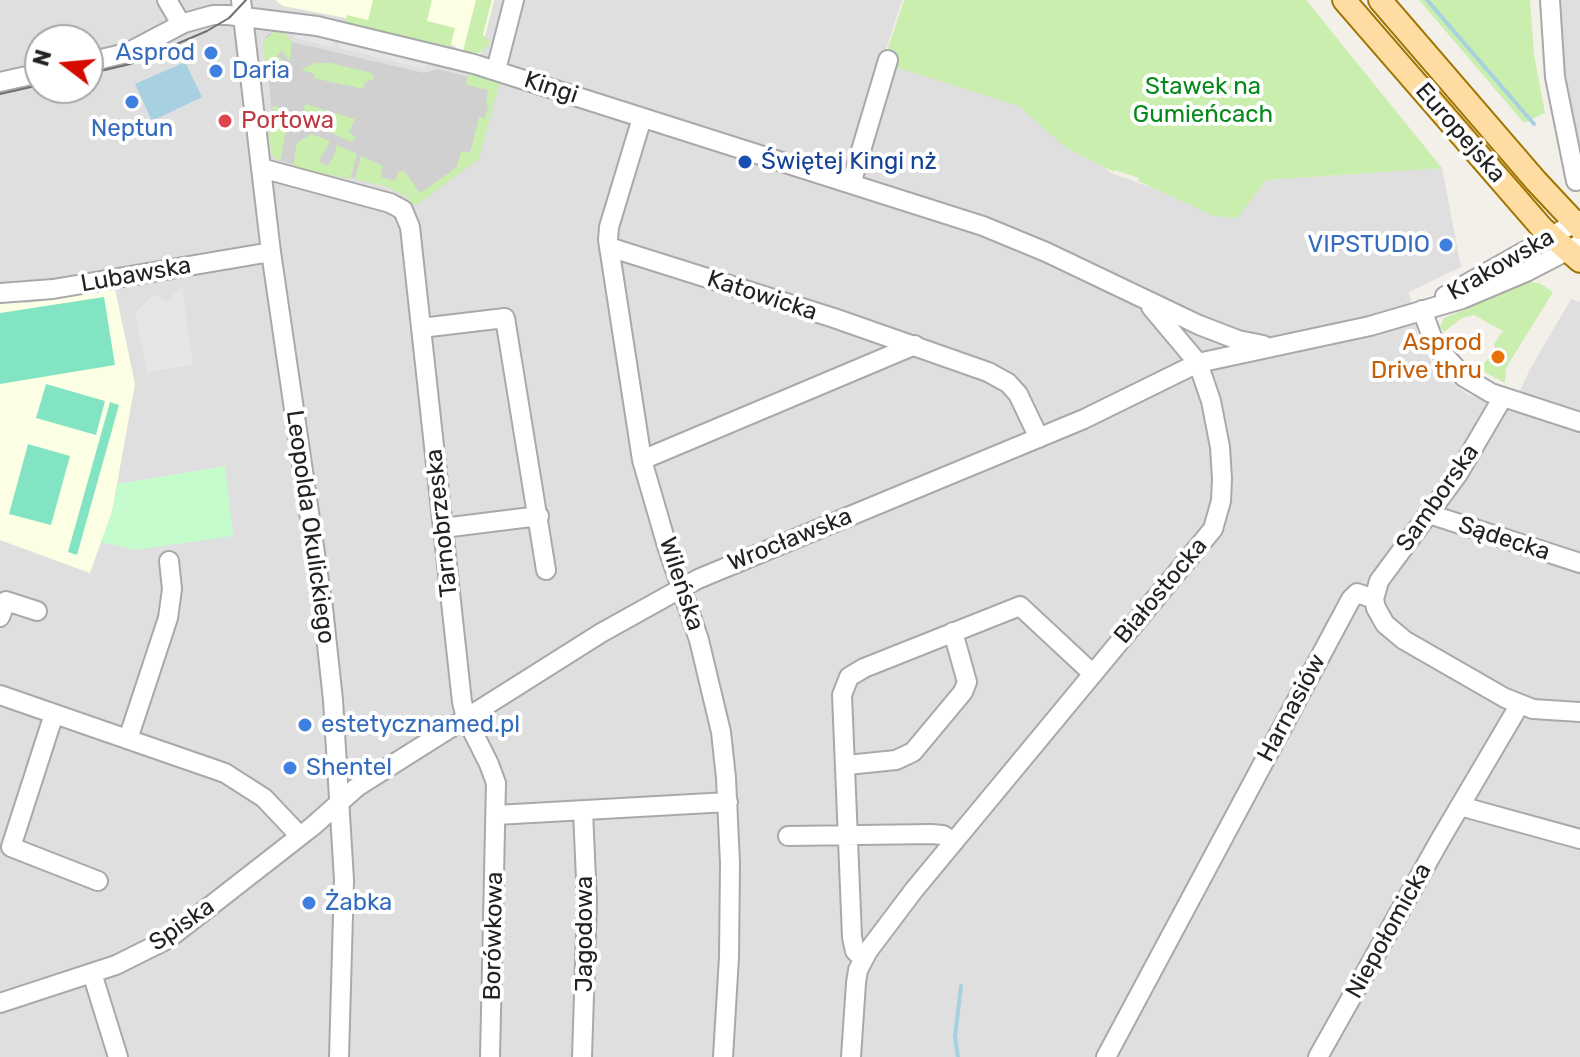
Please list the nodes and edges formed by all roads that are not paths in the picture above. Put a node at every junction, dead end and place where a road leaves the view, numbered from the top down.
1 (167, 0) edge
2 (514, 0) edge
3 (1344, 0) edge
4 (1380, 0) edge
5 (1550, 0) edge
6 (243, 9) edge
7 (181, 24) junction
8 (104, 58) edge
9 (888, 60) dead end
10 (496, 70) junction
11 (24, 77) edge
12 (0, 82) edge
13 (642, 118) junction
14 (261, 168) junction
15 (1576, 181) dead end
16 (851, 184) junction
17 (1550, 236) junction
18 (1577, 238) edge
19 (609, 247) junction
20 (271, 252) junction
21 (0, 293) edge
22 (1140, 298) junction
23 (1422, 310) junction
24 (1199, 325) junction
25 (421, 328) junction
26 (915, 345) junction
27 (1274, 346) junction
28 (1198, 363) junction
29 (1503, 397) junction
30 (1580, 422) edge
31 (1039, 438) junction
32 (642, 460) junction
33 (1429, 514) junction
34 (539, 516) junction
35 (443, 528) junction
36 (169, 561) dead end
37 (1580, 563) edge
38 (546, 570) dead end
39 (682, 587) junction
40 (1374, 599) junction
41 (37, 611) dead end
42 (0, 617) edge
43 (953, 632) junction
44 (1092, 673) junction
45 (0, 695) edge
46 (1520, 704) junction
47 (1580, 712) edge
48 (54, 714) junction
49 (466, 718) junction
50 (128, 739) junction
51 (847, 765) junction
52 (728, 802) junction
53 (340, 803) junction
54 (1460, 806) junction
55 (583, 811) junction
56 (496, 815) junction
57 (850, 835) junction
58 (300, 836) junction
59 (788, 836) dead end
60 (1580, 839) edge
61 (954, 842) junction
62 (98, 881) dead end
63 (863, 959) junction
64 (92, 973) junction
65 (0, 1003) edge
66 (118, 1057) edge
67 (339, 1057) edge
68 (490, 1057) edge
69 (582, 1057) edge
70 (723, 1057) edge
71 (851, 1057) edge
72 (1106, 1057) edge
73 (1318, 1057) edge

1 - 7 street
2 - 10 street
3 - 17 main road, Europejska
4 - 18 main road, Europejska
5 - 15 street
6 - 7 street, Kingi
6 - 10 street, Kingi
6 - 14 street, Leopolda Okulickiego
7 - 8 street, Kingi
9 - 16 street
10 - 13 street, Kingi
11 - 12 street
13 - 16 street, Kingi
13 - 19 street, Wileńska
14 - 20 street, Leopolda Okulickiego
14 - 25 street, Tarnobrzeska
16 - 22 street, Kingi
17 - 18 main road, Europejska
17 - 23 street, Krakowska
18 - 23 street, Krakowska
19 - 26 street, Katowicka
19 - 32 street, Wileńska
20 - 21 street, Lubawska
20 - 53 street, Leopolda Okulickiego
22 - 24 street, Kingi
22 - 28 street, Kingi
23 - 27 street, Krakowska
23 - 29 street, Krakowska
24 - 27 street, Kingi
24 - 28 street
25 - 34 street
25 - 35 street, Tarnobrzeska
26 - 31 street, Katowicka
26 - 32 street
27 - 28 street, Wrocławska
28 - 31 street, Wrocławska
28 - 44 street, Białostocka
29 - 30 street, Krakowska
29 - 33 street, Samborska
31 - 39 street, Wrocławska
32 - 39 street, Wileńska
33 - 37 street, Sądecka
33 - 40 street, Samborska
34 - 35 street
34 - 38 street
35 - 49 street, Tarnobrzeska
36 - 50 street
39 - 49 street, Wrocławska
39 - 52 street, Wileńska
40 - 46 street
40 - 72 street, Harnasiów
41 - 42 street
43 - 44 street, Białostocka
43 - 51 street, Białostocka
43 - 51 street
44 - 61 street, Białostocka
45 - 48 street
46 - 47 street
46 - 54 street, Niepołomicka
48 - 50 street
48 - 62 street
49 - 53 street, Wrocławska
49 - 56 street, Borówkowa
50 - 58 street
51 - 57 street, Białostocka
52 - 55 street
52 - 70 street, Wileńska
53 - 58 street, Spiska
53 - 67 street, Leopolda Okulickiego
54 - 60 street
54 - 73 street, Niepołomicka
55 - 56 street
55 - 69 street, Jagodowa
56 - 68 street, Borówkowa
57 - 59 street
57 - 61 street
57 - 63 street, Białostocka
58 - 64 street, Spiska
61 - 63 street, Białostocka
63 - 71 street, Białostocka
64 - 65 street, Spiska
64 - 66 street

